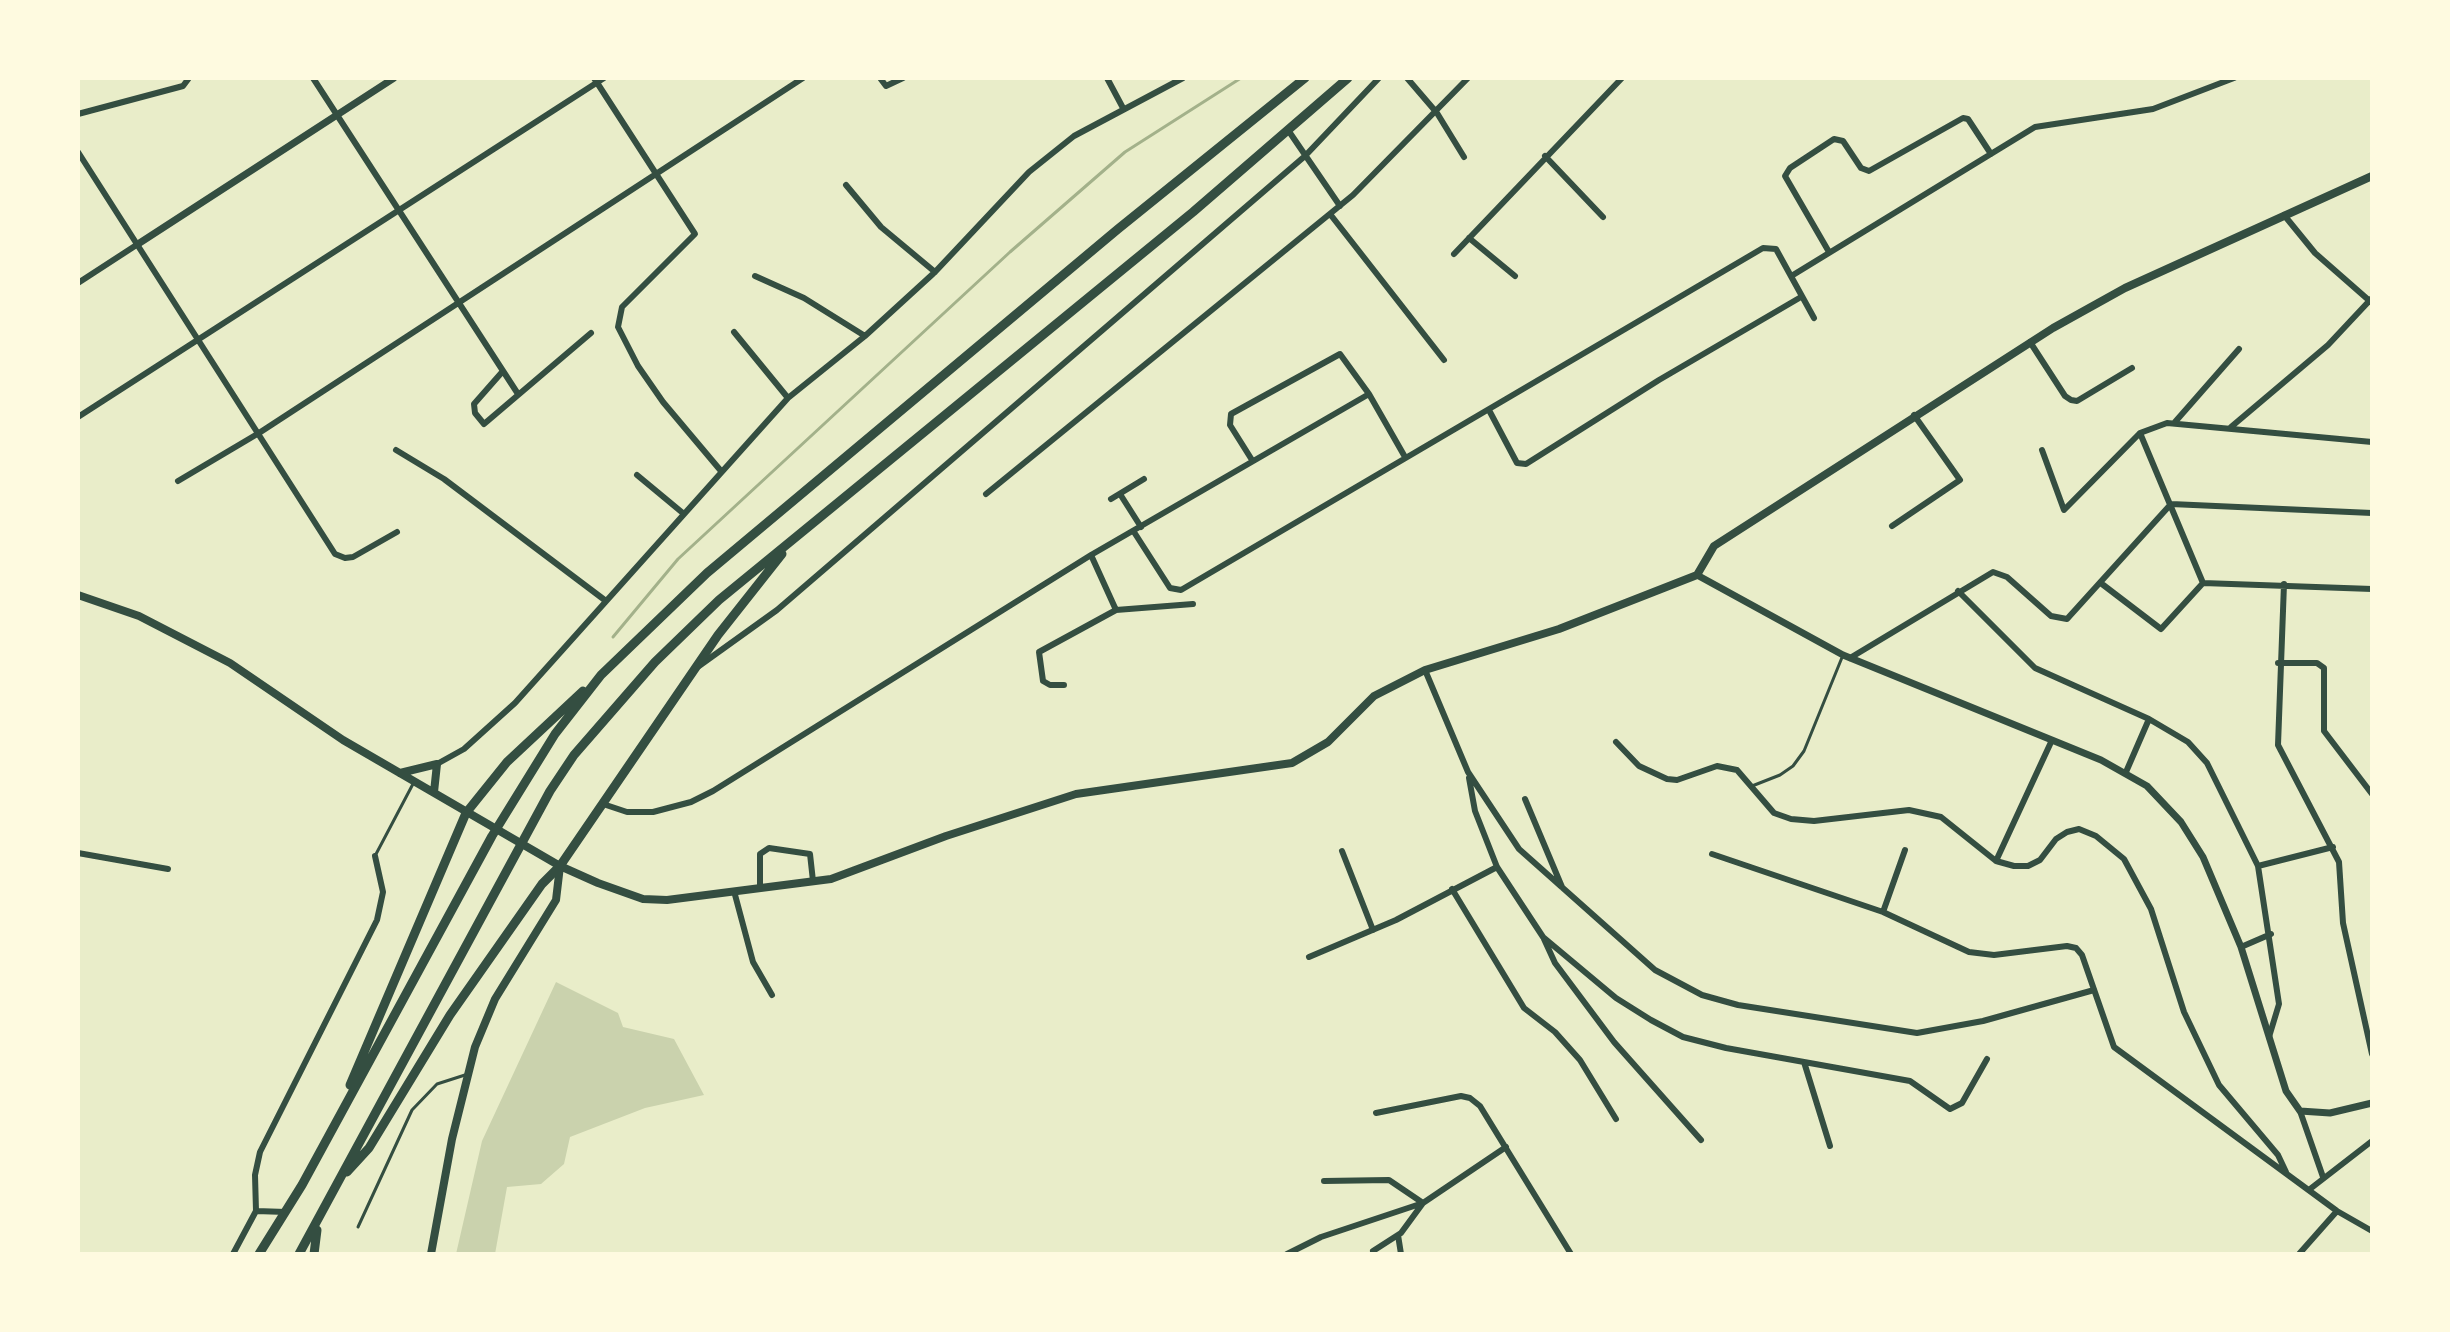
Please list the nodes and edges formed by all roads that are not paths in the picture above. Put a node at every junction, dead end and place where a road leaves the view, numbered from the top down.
1 (189, 78) edge
2 (313, 78) edge
3 (394, 78) edge
4 (803, 78) edge
5 (880, 78) edge
6 (903, 78) edge
7 (1107, 78) edge
8 (1183, 78) edge
9 (1305, 78) edge
10 (1348, 78) edge
11 (1379, 78) edge
12 (1407, 78) edge
13 (1468, 78) edge
14 (1622, 78) edge
15 (2234, 78) edge
16 (598, 80) edge
17 (1123, 108) junction
18 (1437, 113) junction
19 (78, 114) edge
20 (336, 115) junction
21 (1288, 130) junction
22 (78, 152) edge
23 (1991, 154) junction
24 (1305, 156) junction
25 (1545, 156) junction
26 (1464, 157) dead end
27 (655, 173) junction
28 (2372, 176) edge
29 (846, 185) dead end
30 (1340, 206) junction
31 (398, 212) junction
32 (1330, 214) junction
33 (2284, 215) junction
34 (1603, 217) dead end
35 (1469, 238) junction
36 (138, 244) junction
37 (1829, 252) junction
38 (1454, 254) dead end
39 (935, 272) junction
40 (1793, 275) junction
41 (755, 276) dead end
42 (1515, 276) dead end
43 (78, 283) edge
44 (1801, 297) junction
45 (2371, 300) edge
46 (458, 301) junction
47 (1814, 318) dead end
48 (734, 332) dead end
49 (591, 333) dead end
50 (865, 336) junction
51 (199, 342) junction
52 (2030, 342) junction
53 (2239, 349) dead end
54 (1444, 360) dead end
55 (2132, 368) dead end
56 (503, 371) junction
57 (518, 394) junction
58 (1369, 394) junction
59 (788, 398) junction
60 (1490, 412) junction
61 (1914, 415) junction
62 (78, 417) edge
63 (2175, 422) junction
64 (2231, 427) junction
65 (259, 433) junction
66 (2140, 433) junction
67 (2372, 442) edge
68 (396, 450) dead end
69 (2042, 450) dead end
70 (1405, 457) junction
71 (1252, 460) junction
72 (721, 471) junction
73 (637, 475) dead end
74 (1144, 479) dead end
75 (178, 481) dead end
76 (986, 494) dead end
77 (1120, 494) junction
78 (1111, 499) dead end
79 (2171, 504) junction
80 (2372, 513) edge
81 (684, 514) junction
82 (1892, 526) dead end
83 (1141, 527) junction
84 (397, 532) dead end
85 (1134, 532) junction
86 (798, 535) junction
87 (1091, 555) junction
88 (1697, 575) junction
89 (2203, 583) junction
90 (2102, 584) junction
91 (2284, 584) junction
92 (2372, 589) edge
93 (1958, 591) junction
94 (78, 595) edge
95 (606, 601) junction
96 (1193, 604) dead end
97 (1116, 610) junction
98 (1846, 656) junction
99 (2278, 663) junction
100 (693, 670) junction
101 (1425, 670) junction
102 (601, 675) junction
103 (1064, 685) dead end
104 (2149, 719) junction
105 (2052, 740) junction
106 (1616, 742) dead end
107 (437, 764) junction
108 (1468, 772) junction
109 (2126, 772) junction
110 (400, 773) junction
111 (414, 781) junction
112 (1752, 786) junction
113 (434, 792) junction
114 (2372, 794) edge
115 (1525, 799) dead end
116 (603, 804) junction
117 (466, 813) junction
118 (2333, 847) junction
119 (1905, 850) dead end
120 (1342, 851) dead end
121 (78, 853) edge
122 (1712, 854) dead end
123 (375, 856) joint
124 (1996, 861) junction
125 (560, 866) junction
126 (2258, 866) junction
127 (1497, 867) junction
128 (168, 869) dead end
129 (813, 881) junction
130 (760, 887) junction
131 (1562, 887) junction
132 (1452, 889) junction
133 (734, 891) junction
134 (1883, 912) junction
135 (1373, 930) junction
136 (2271, 934) junction
137 (1543, 937) junction
138 (2241, 947) junction
139 (1309, 957) dead end
140 (2094, 990) junction
141 (772, 995) dead end
142 (2269, 1037) junction
143 (2372, 1054) edge
144 (1987, 1059) dead end
145 (1804, 1062) junction
146 (465, 1075) junction
147 (2372, 1103) edge
148 (2300, 1111) junction
149 (1376, 1113) dead end
150 (1616, 1119) dead end
151 (337, 1120) junction
152 (1701, 1140) dead end
153 (2372, 1141) edge
154 (1830, 1146) dead end
155 (1506, 1147) junction
156 (2286, 1172) junction
157 (342, 1177) junction
158 (2323, 1177) junction
159 (1324, 1181) dead end
160 (2310, 1189) junction
161 (1423, 1203) junction
162 (256, 1211) junction
163 (2337, 1211) junction
164 (286, 1212) junction
165 (317, 1227) junction
166 (358, 1227) dead end
167 (2372, 1231) edge
168 (1398, 1235) junction
169 (1373, 1251) dead end
170 (233, 1254) edge
171 (259, 1254) edge
172 (299, 1254) edge
173 (314, 1254) edge
174 (431, 1254) edge
175 (1287, 1254) edge
176 (1401, 1254) edge
177 (1571, 1254) edge
178 (2299, 1254) edge

1 - 19 street
2 - 20 street
3 - 20 street
4 - 27 street
5 - 6 street
7 - 17 street
8 - 17 street
9 - 102 highway
10 - 21 highway
11 - 24 street
12 - 18 street
13 - 18 street
14 - 25 street
15 - 23 street
16 - 27 street
16 - 31 street
17 - 39 street
18 - 26 street
18 - 30 street
20 - 31 street
20 - 36 street
21 - 24 street
21 - 86 highway
22 - 36 street
23 - 37 street
23 - 37 street
24 - 30 street
24 - 100 street
25 - 34 street
25 - 35 street
27 - 46 street
27 - 72 street
28 - 33 main road
29 - 39 street
30 - 32 street
31 - 46 street
31 - 51 street
32 - 54 street
32 - 76 street
33 - 45 street
33 - 52 main road
35 - 38 street
35 - 42 street
36 - 43 street
36 - 51 street
37 - 40 street
39 - 50 street
40 - 44 street
40 - 60 street
41 - 50 street
44 - 47 street
44 - 60 street
45 - 64 street
46 - 56 street
46 - 65 street
48 - 59 street
49 - 57 street
50 - 59 street
51 - 62 street
51 - 65 street
52 - 55 street
52 - 61 main road
53 - 63 street
56 - 57 street
56 - 57 street
58 - 70 street
58 - 71 street
58 - 71 street
59 - 72 street
60 - 70 street
61 - 82 street
61 - 88 main road
63 - 64 street
63 - 66 street
64 - 67 street
65 - 75 street
65 - 84 street
66 - 69 street
66 - 79 street
68 - 95 street
70 - 85 street
71 - 83 street
72 - 81 street
73 - 81 street
74 - 77 street
77 - 78 street
77 - 83 street
79 - 80 street
79 - 89 street
79 - 90 street
81 - 95 street
83 - 85 street
85 - 87 street
86 - 100 highway
86 - 157 highway
87 - 97 street
87 - 116 street
88 - 98 street
88 - 101 main road
89 - 90 street
89 - 91 street
90 - 93 street
91 - 92 street
91 - 99 street
93 - 98 street
93 - 104 street
94 - 110 main road
95 - 107 street
96 - 97 street
97 - 103 street
98 - 105 street
98 - 112 lane
99 - 114 street
99 - 118 street
100 - 116 highway
101 - 108 street
101 - 129 main road
102 - 117 highway
102 - 151 highway
104 - 109 street
104 - 126 street
105 - 109 street
105 - 124 street
106 - 112 street
107 - 110 main road
107 - 113 main road
108 - 127 street
108 - 131 street
109 - 138 street
110 - 111 main road
111 - 113 main road
111 - 123 lane
112 - 124 street
113 - 117 main road
115 - 131 street
116 - 125 highway
117 - 125 main road
117 - 151 highway
118 - 126 street
118 - 143 street
119 - 134 street
120 - 135 street
121 - 128 street
122 - 134 street
123 - 162 street
124 - 156 street
125 - 133 main road
125 - 146 main road
125 - 157 highway
126 - 136 street
127 - 132 street
127 - 137 street
129 - 130 main road
129 - 130 street
130 - 133 main road
131 - 140 street
132 - 135 street
132 - 150 street
133 - 141 street
134 - 140 street
135 - 139 street
136 - 138 street
136 - 142 street
137 - 145 street
137 - 152 street
138 - 142 street
140 - 156 street
142 - 148 street
144 - 145 street
145 - 154 street
146 - 166 lane
146 - 174 main road
147 - 148 street
148 - 158 street
149 - 155 street
151 - 164 highway
153 - 158 street
155 - 161 street
155 - 177 street
156 - 160 street
157 - 165 highway
158 - 160 street
159 - 161 street
160 - 163 street
161 - 168 street
161 - 175 street
162 - 164 street
162 - 170 street
163 - 167 street
163 - 178 street
164 - 171 highway
165 - 172 highway
165 - 173 highway
168 - 169 street
168 - 176 street

